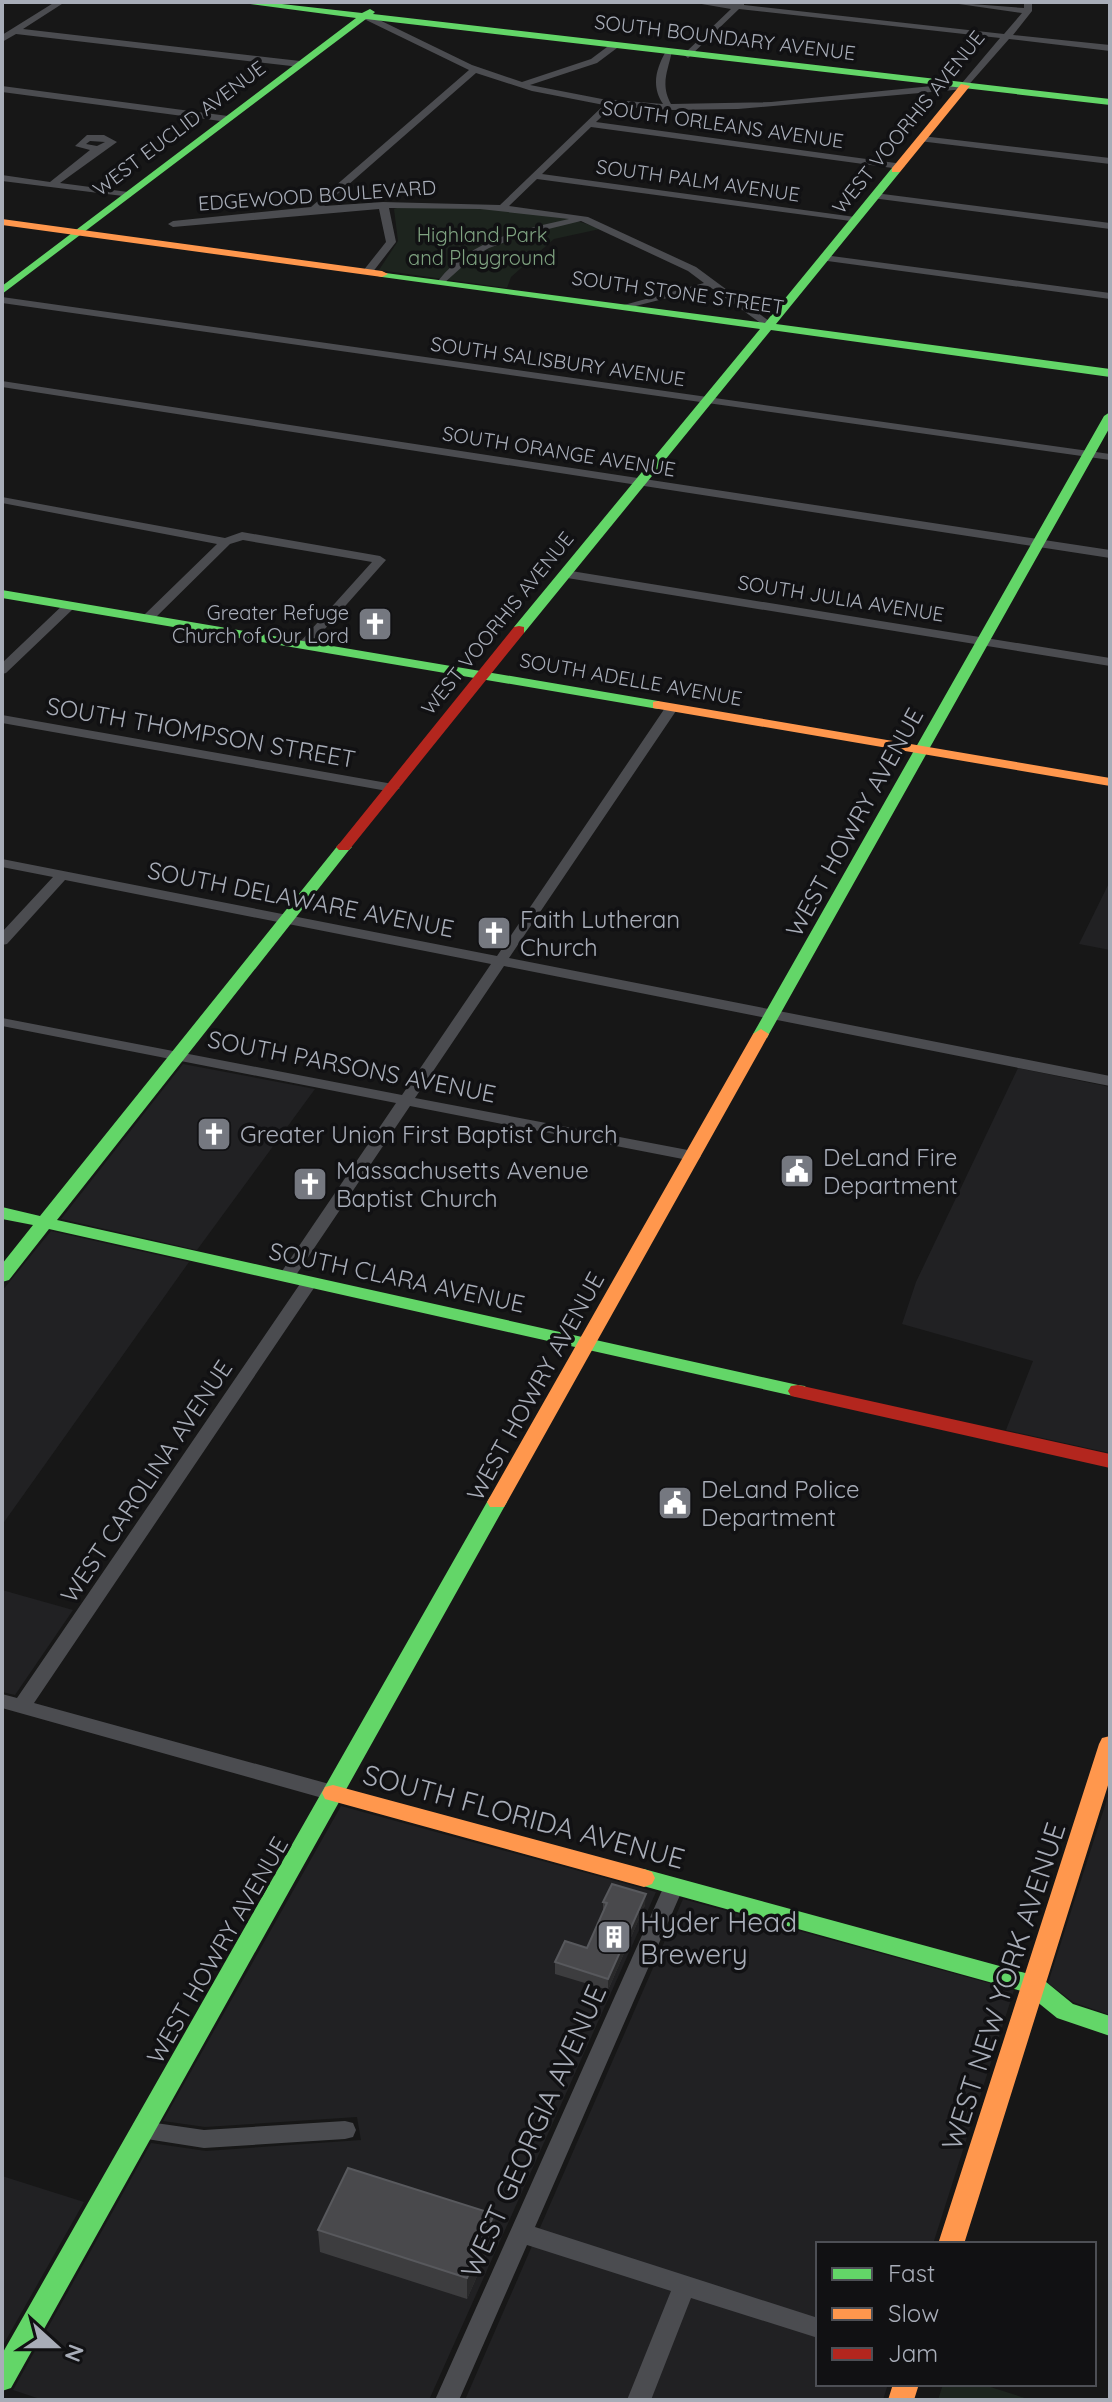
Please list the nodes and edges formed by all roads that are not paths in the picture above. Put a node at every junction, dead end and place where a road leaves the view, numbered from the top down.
1 (61, 2) edge
2 (240, 2) edge
3 (384, 2) edge
4 (694, 2) edge
5 (949, 2) edge
6 (739, 4) edge
7 (1028, 6) edge
8 (365, 16) junction
9 (15, 31) junction
10 (1007, 37) junction
11 (2, 39) edge
12 (614, 46) junction
13 (1110, 48) edge
14 (678, 54) junction
15 (300, 64) junction
16 (475, 69) junction
17 (520, 85) junction
18 (965, 86) junction
19 (2, 89) edge
20 (612, 102) junction
21 (1110, 102) edge
22 (667, 104) junction
23 (228, 119) junction
24 (590, 124) junction
25 (922, 139) junction
26 (98, 149) dead end
27 (1110, 161) edge
28 (900, 166) junction
29 (535, 176) junction
30 (2, 178) edge
31 (51, 185) junction
32 (128, 195) junction
33 (875, 196) junction
34 (383, 205) junction
35 (505, 205) junction
36 (315, 209) junction
37 (585, 219) junction
38 (855, 220) junction
39 (2, 222) edge
40 (173, 224) dead end
41 (1110, 226) edge
42 (78, 233) junction
43 (824, 258) junction
44 (368, 271) junction
45 (443, 281) junction
46 (711, 284) junction
47 (2, 291) edge
48 (1110, 296) edge
49 (2, 300) edge
50 (628, 307) junction
51 (769, 326) junction
52 (1110, 373) edge
53 (2, 384) edge
54 (707, 401) junction
55 (1110, 416) edge
56 (1089, 454) junction
57 (1110, 457) edge
58 (641, 482) junction
59 (2, 500) edge
60 (226, 542) junction
61 (1038, 543) junction
62 (1110, 554) edge
63 (565, 574) junction
64 (2, 594) edge
65 (69, 606) junction
66 (147, 619) junction
67 (983, 641) junction
68 (304, 645) junction
69 (1110, 662) edge
70 (2, 670) edge
71 (481, 676) junction
72 (672, 708) junction
73 (2, 719) edge
74 (922, 750) junction
75 (1110, 782) edge
76 (393, 788) junction
77 (2, 863) edge
78 (63, 874) junction
79 (288, 920) junction
80 (2, 941) edge
81 (501, 960) junction
82 (774, 1012) junction
83 (2, 1022) edge
84 (178, 1057) junction
85 (1110, 1081) edge
86 (405, 1101) junction
87 (693, 1156) junction
88 (2, 1213) edge
89 (45, 1223) junction
90 (2, 1276) edge
91 (286, 1277) junction
92 (310, 1282) junction
93 (588, 1342) junction
94 (1110, 1461) edge
95 (12, 1704) edge
96 (1110, 1744) edge
97 (333, 1793) junction
98 (674, 1886) junction
99 (1032, 1984) junction
100 (1110, 2026) edge
101 (142, 2130) junction
102 (345, 2130) dead end
103 (521, 2233) junction
104 (952, 2242) edge
105 (685, 2285) junction
106 (816, 2327) edge
107 (2, 2379) edge
108 (447, 2400) edge
109 (639, 2400) edge

1 - 9 street
2 - 8 street, SOUTH BOUNDARY AVENUE
3 - 8 street, WEST EUCLID AVENUE
4 - 6 street
5 - 7 street
6 - 10 street
6 - 14 street
7 - 10 street, WEST VOORHIS AVENUE
8 - 12 street, SOUTH BOUNDARY AVENUE
8 - 15 street, WEST EUCLID AVENUE
8 - 16 street
9 - 11 street
9 - 15 street
10 - 13 street
10 - 18 street, WEST VOORHIS AVENUE
12 - 14 street, SOUTH BOUNDARY AVENUE
12 - 17 street
14 - 18 street, SOUTH BOUNDARY AVENUE
14 - 22 street
15 - 23 street, WEST EUCLID AVENUE
16 - 17 street
16 - 36 street
17 - 20 street
18 - 21 street, SOUTH BOUNDARY AVENUE
18 - 22 street
18 - 25 street, WEST VOORHIS AVENUE
19 - 23 street
20 - 22 street
20 - 24 street
23 - 32 street, WEST EUCLID AVENUE
24 - 28 street, SOUTH ORLEANS AVENUE
24 - 29 street
25 - 27 street
25 - 28 street, WEST VOORHIS AVENUE
26 - 31 street
28 - 33 street, WEST VOORHIS AVENUE
29 - 35 street
29 - 38 street, SOUTH PALM AVENUE
30 - 31 street
31 - 32 street
32 - 42 street, WEST EUCLID AVENUE
33 - 38 street, WEST VOORHIS AVENUE
33 - 41 street
34 - 35 street, EDGEWOOD BOULEVARD
34 - 36 street, EDGEWOOD BOULEVARD
34 - 44 street
35 - 37 street, EDGEWOOD BOULEVARD
36 - 40 street, EDGEWOOD BOULEVARD
37 - 45 street
37 - 46 street, EDGEWOOD BOULEVARD
38 - 43 street, WEST VOORHIS AVENUE
39 - 42 street, SOUTH STONE STREET
42 - 44 street, SOUTH STONE STREET
42 - 47 street, WEST EUCLID AVENUE
43 - 48 street
43 - 51 street, WEST VOORHIS AVENUE
44 - 45 street, SOUTH STONE STREET
45 - 50 street, SOUTH STONE STREET
46 - 50 street
46 - 51 street, EDGEWOOD BOULEVARD
49 - 54 street, SOUTH SALISBURY AVENUE
50 - 51 street, SOUTH STONE STREET
51 - 52 street, SOUTH STONE STREET
51 - 54 street, WEST VOORHIS AVENUE
53 - 58 street, SOUTH ORANGE AVENUE
54 - 56 street, SOUTH SALISBURY AVENUE
54 - 58 street, WEST VOORHIS AVENUE
55 - 56 street, WEST HOWRY AVENUE
56 - 57 street, SOUTH SALISBURY AVENUE
56 - 61 street, WEST HOWRY AVENUE
58 - 61 street, SOUTH ORANGE AVENUE
58 - 63 street, WEST VOORHIS AVENUE
59 - 60 street
60 - 66 street
60 - 68 street
61 - 62 street, SOUTH ORANGE AVENUE
61 - 67 street, WEST HOWRY AVENUE
63 - 67 street, SOUTH JULIA AVENUE
63 - 71 street, WEST VOORHIS AVENUE
64 - 65 street, SOUTH ADELLE AVENUE
65 - 66 street, SOUTH ADELLE AVENUE
65 - 70 street
66 - 68 street, SOUTH ADELLE AVENUE
67 - 69 street, SOUTH JULIA AVENUE
67 - 74 street, WEST HOWRY AVENUE
68 - 71 street, SOUTH ADELLE AVENUE
71 - 72 street, SOUTH ADELLE AVENUE
71 - 76 street, WEST VOORHIS AVENUE
72 - 74 street, SOUTH ADELLE AVENUE
72 - 81 street
73 - 76 street, SOUTH THOMPSON STREET
74 - 75 street, SOUTH ADELLE AVENUE
74 - 82 street, WEST HOWRY AVENUE
76 - 79 street, WEST VOORHIS AVENUE
77 - 78 street, SOUTH DELAWARE AVENUE
78 - 79 street, SOUTH DELAWARE AVENUE
78 - 80 street
79 - 81 street, SOUTH DELAWARE AVENUE
79 - 84 street, WEST VOORHIS AVENUE
81 - 82 street, SOUTH DELAWARE AVENUE
81 - 86 street
82 - 85 street, SOUTH DELAWARE AVENUE
82 - 87 street, WEST HOWRY AVENUE
83 - 84 street, SOUTH PARSONS AVENUE
84 - 86 street, SOUTH PARSONS AVENUE
84 - 89 street, WEST VOORHIS AVENUE
86 - 87 street, SOUTH PARSONS AVENUE
86 - 91 street
87 - 93 street, WEST HOWRY AVENUE
88 - 89 street, SOUTH CLARA AVENUE
89 - 90 street, WEST VOORHIS AVENUE
89 - 91 street, SOUTH CLARA AVENUE
91 - 92 street, SOUTH CLARA AVENUE
92 - 93 street, SOUTH CLARA AVENUE
92 - 95 street, WEST CAROLINA AVENUE
93 - 94 street, SOUTH CLARA AVENUE
93 - 97 street, WEST HOWRY AVENUE
95 - 97 street, SOUTH FLORIDA AVENUE
96 - 99 street, WEST NEW YORK AVENUE
97 - 98 street, SOUTH FLORIDA AVENUE
97 - 101 street, WEST HOWRY AVENUE
98 - 99 street, SOUTH FLORIDA AVENUE
98 - 103 street, WEST GEORGIA AVENUE
99 - 100 street
99 - 104 street, WEST NEW YORK AVENUE
101 - 102 street
101 - 107 street, WEST HOWRY AVENUE
103 - 105 street
103 - 108 street, WEST GEORGIA AVENUE
105 - 106 street
105 - 109 street

